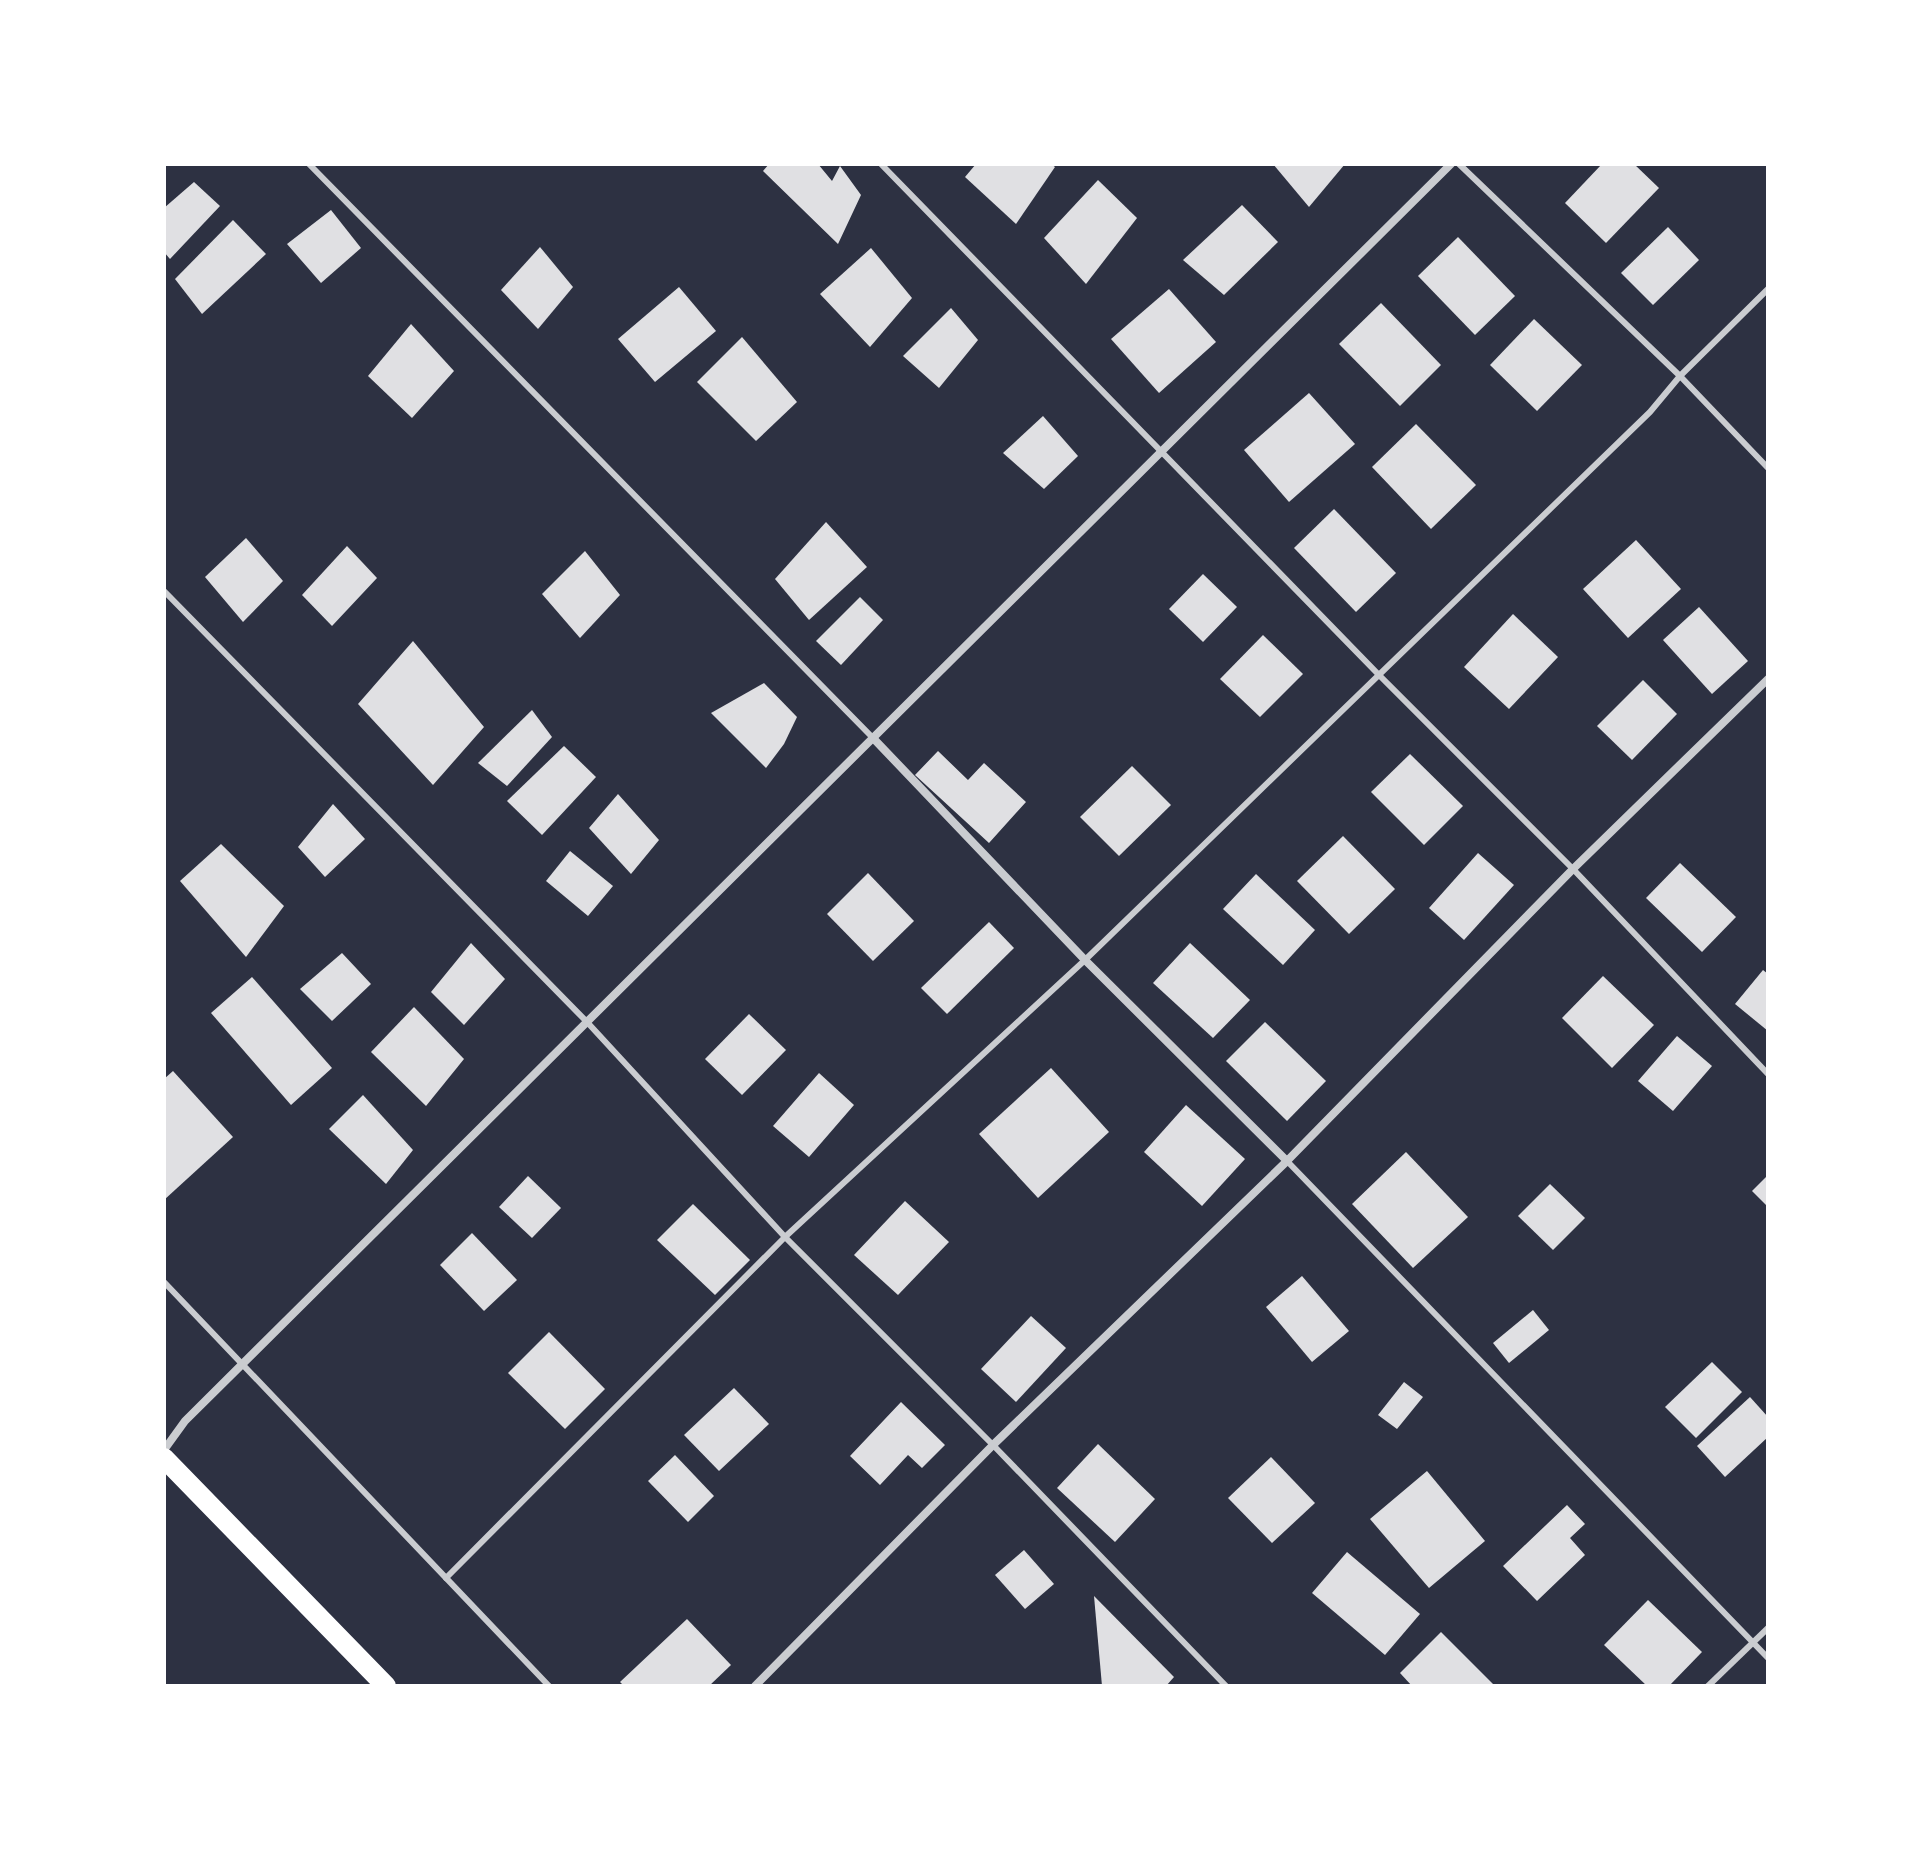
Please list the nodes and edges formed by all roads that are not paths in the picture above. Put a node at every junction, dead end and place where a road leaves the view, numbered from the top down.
1 (309, 164) edge
2 (881, 164) edge
3 (1451, 164) edge
4 (1459, 164) edge
5 (1768, 289) edge
6 (1680, 376) junction
7 (1161, 451) junction
8 (1768, 468) edge
9 (164, 591) edge
10 (1379, 675) junction
11 (1768, 679) edge
12 (873, 738) junction
13 (1573, 869) junction
14 (1085, 960) junction
15 (587, 1022) junction
16 (1768, 1074) edge
17 (1287, 1161) junction
18 (785, 1237) junction
19 (164, 1282) edge
20 (244, 1364) junction
21 (993, 1445) junction
22 (164, 1450) edge
23 (164, 1458) edge
24 (446, 1578) junction
25 (1768, 1628) edge
26 (1753, 1643) junction
27 (1768, 1658) edge
28 (386, 1686) edge
29 (549, 1686) edge
30 (755, 1686) edge
31 (1226, 1686) edge
32 (1708, 1686) edge

1 - 12 lane
2 - 7 lane
3 - 7 street
4 - 6 lane
5 - 6 lane
6 - 8 lane
6 - 10 lane
7 - 10 lane
7 - 12 street
9 - 15 lane
10 - 13 lane
10 - 14 lane
11 - 13 street
12 - 14 street
12 - 15 street
13 - 16 lane
13 - 17 street
14 - 17 street
14 - 18 lane
15 - 18 lane
15 - 20 street
17 - 21 street
17 - 26 lane
18 - 21 lane
18 - 24 lane
19 - 20 lane
20 - 22 street
20 - 24 lane
21 - 30 street
21 - 31 lane
23 - 28 main road
24 - 29 lane
25 - 26 lane
26 - 27 lane
26 - 32 lane

